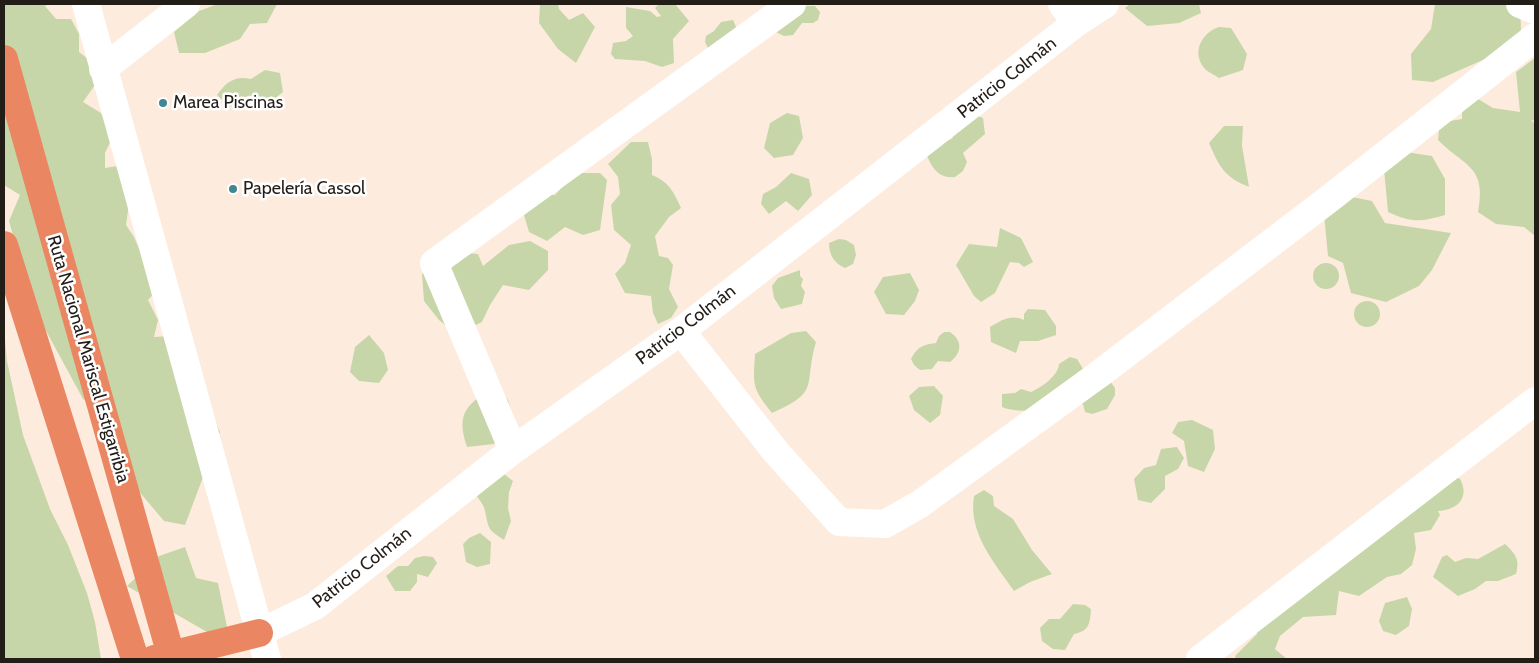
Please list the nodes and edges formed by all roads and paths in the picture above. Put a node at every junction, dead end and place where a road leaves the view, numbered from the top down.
1 (86, 4) edge
2 (186, 4) edge
3 (792, 4) edge
4 (1105, 4) edge
5 (1520, 4) edge
6 (1535, 10) edge
7 (1069, 13) edge
8 (1535, 37) edge
9 (4, 59) edge
10 (103, 69) junction
11 (4, 245) edge
12 (681, 331) junction
13 (1535, 401) edge
14 (513, 450) junction
15 (259, 633) junction
16 (1214, 655) edge
17 (166, 658) edge
18 (135, 659) edge
19 (267, 659) edge

1 - 10 street
2 - 10 street
3 - 14 street
4 - 7 street, Patricio Colmán
5 - 6 street
7 - 12 street, Patricio Colmán
8 - 12 street
9 - 17 highway, Ruta Nacional Mariscal Estigarribia
10 - 15 street
11 - 18 highway
12 - 14 street, Patricio Colmán
13 - 16 street
14 - 15 street, Patricio Colmán
15 - 17 highway
15 - 19 street

